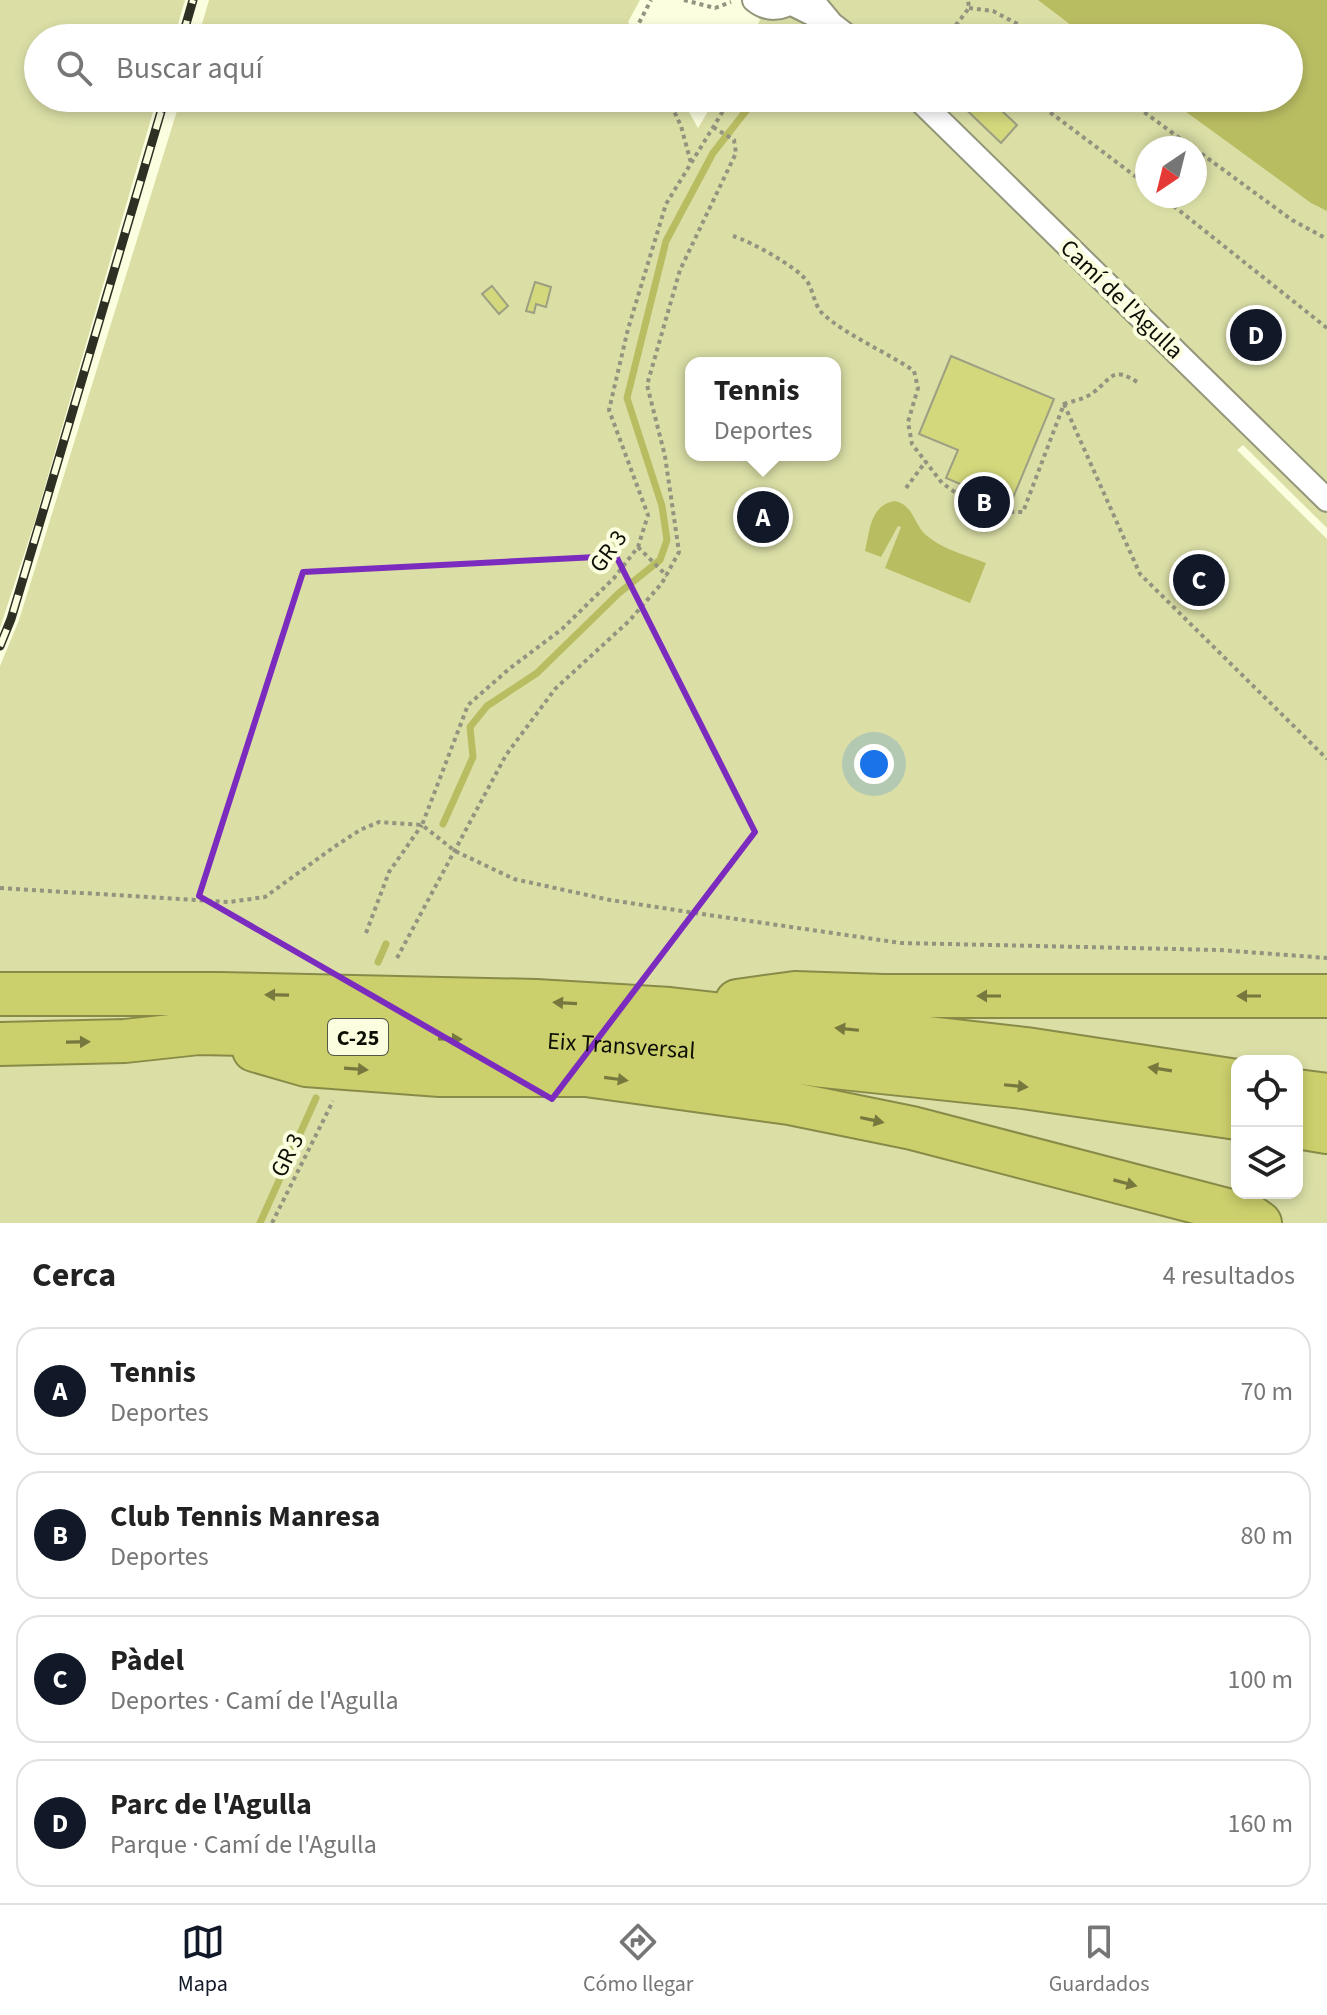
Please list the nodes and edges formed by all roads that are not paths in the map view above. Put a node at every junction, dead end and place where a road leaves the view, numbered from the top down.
1 (754, 0) edge
2 (799, 1) edge
3 (831, 24) edge
4 (931, 112) edge
5 (1327, 500) edge
6 (0, 994) edge
7 (1327, 996) edge
8 (670, 1009) junction
9 (199, 1033) junction
10 (0, 1044) edge
11 (1231, 1080) edge
12 (1303, 1092) edge
13 (1327, 1095) edge
14 (1231, 1117) edge
15 (1303, 1128) edge
16 (1327, 1132) edge
17 (1260, 1223) edge

1 - 2 street
2 - 3 street
4 - 5 street, Camí de l'Agulla
8 -> 6 highway, Eix Transversal / C-25
7 -> 8 highway
11 -> 8 highway, Eix Transversal / C-25
10 -> 9 highway, Eix Transversal / C-25
9 -> 14 highway, Eix Transversal / C-25
9 -> 17 highway
12 - 13 highway
15 - 16 highway

